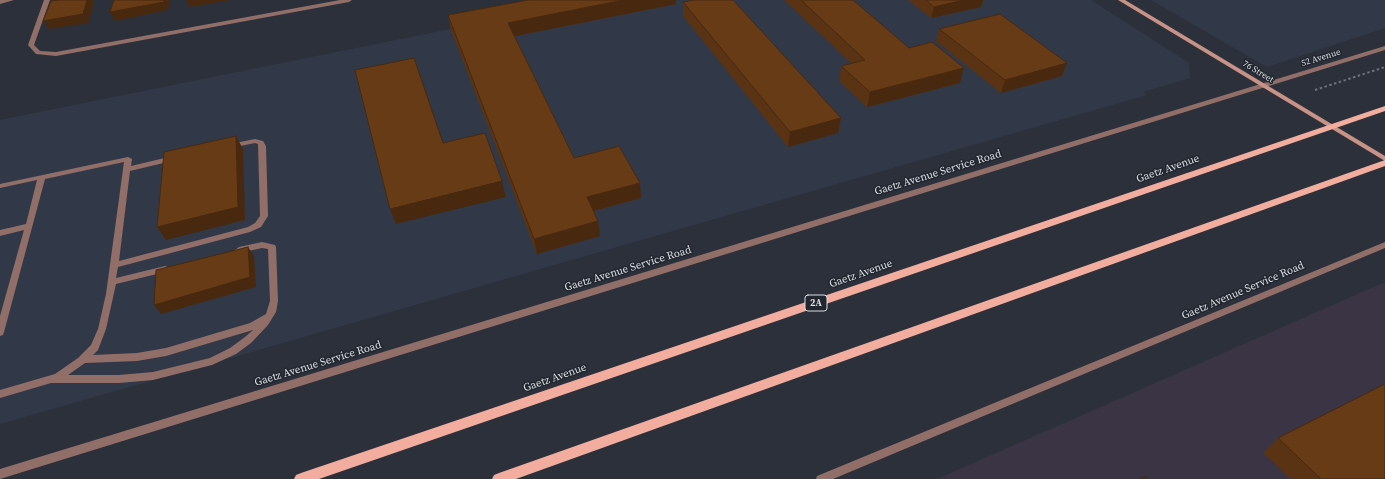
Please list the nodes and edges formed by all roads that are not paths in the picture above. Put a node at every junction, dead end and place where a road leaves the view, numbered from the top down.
1 (12, 0) edge
2 (47, 0) edge
3 (349, 0) edge
4 (1122, 0) edge
5 (0, 2) edge
6 (1385, 48) edge
7 (1263, 85) junction
8 (1385, 108) edge
9 (1332, 127) junction
10 (219, 148) edge
11 (180, 157) edge
12 (1385, 159) edge
13 (1385, 163) edge
14 (127, 169) junction
15 (42, 177) junction
16 (0, 186) edge
17 (29, 226) junction
18 (0, 233) edge
19 (1385, 245) edge
20 (232, 252) edge
21 (113, 265) junction
22 (172, 267) edge
23 (111, 282) junction
24 (272, 312) junction
25 (0, 332) edge
26 (83, 359) junction
27 (49, 379) junction
28 (0, 394) edge
29 (0, 474) edge
30 (301, 479) edge
31 (498, 479) edge
32 (821, 479) edge

1 - 5 street
2 - 3 street
4 - 7 street, 76 Street
6 - 7 street, 52 Avenue
7 - 9 street, 76 Street
7 - 29 street, Gaetz Avenue Service Road
8 - 9 main road, Gaetz Avenue / 2A
9 - 12 street, 76 Street
9 - 30 main road, Gaetz Avenue / 2A
10 - 21 street
11 - 14 street
13 - 31 main road
14 - 15 street
14 - 21 street
15 - 16 street
15 - 17 street
17 - 18 street
17 - 25 street
19 - 32 street, Gaetz Avenue Service Road
20 - 24 street
21 - 23 street
22 - 23 street
23 - 26 street
24 - 26 street
24 - 27 street
26 - 27 street
27 - 28 street

